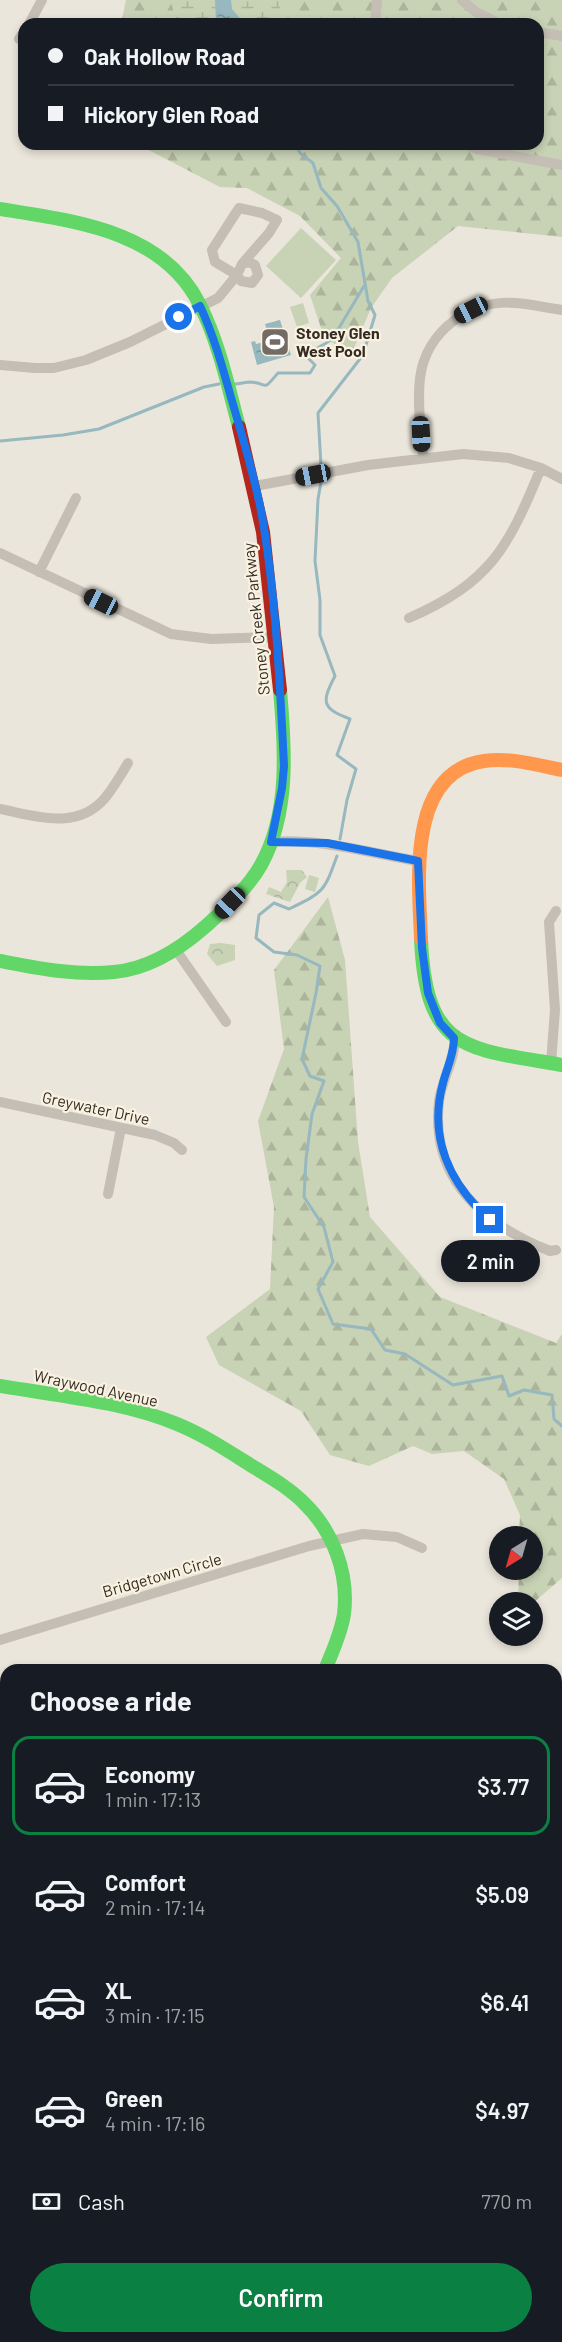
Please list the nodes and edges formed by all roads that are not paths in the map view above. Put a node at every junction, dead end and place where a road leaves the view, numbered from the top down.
1 (42, 0) edge
2 (377, 0) edge
3 (462, 0) edge
4 (32, 18) edge
5 (376, 18) edge
6 (488, 18) edge
7 (544, 33) edge
8 (562, 36) edge
9 (482, 150) edge
10 (562, 165) edge
11 (0, 209) edge
12 (242, 264) junction
13 (237, 275) junction
14 (200, 306) junction
15 (562, 310) edge
16 (0, 365) edge
17 (423, 457) junction
18 (541, 468) junction
19 (562, 479) edge
20 (255, 486) junction
21 (76, 498) dead end
22 (0, 553) edge
23 (39, 572) junction
24 (409, 618) dead end
25 (275, 636) junction
26 (128, 763) dead end
27 (562, 770) edge
28 (0, 809) edge
29 (271, 842) junction
30 (418, 861) junction
31 (556, 911) dead end
32 (176, 950) junction
33 (0, 962) edge
34 (226, 1022) dead end
35 (454, 1038) junction
36 (557, 1064) edge
37 (0, 1102) edge
38 (121, 1128) junction
39 (182, 1150) dead end
40 (108, 1194) dead end
41 (556, 1250) dead end
42 (0, 1386) edge
43 (332, 1541) junction
44 (422, 1548) dead end
45 (0, 1640) edge
46 (327, 1664) edge

1 - 4 street
2 - 5 street
3 - 6 street
7 - 8 street
9 - 10 street
11 - 14 street, Stoney Creek Parkway
12 - 13 street
12 - 13 street
12 - 13 street
13 - 14 street
14 - 16 street
14 - 20 street, Stoney Creek Parkway
15 - 17 street
17 - 18 street
17 - 20 street
18 - 19 street
18 - 24 street
20 - 25 street, Stoney Creek Parkway
21 - 23 street
22 - 23 street
23 - 25 street
25 - 29 street, Stoney Creek Parkway
26 - 28 street
27 - 30 street
29 - 30 street
29 - 32 street, Stoney Creek Parkway
30 - 35 street
31 - 36 street
32 - 33 street, Stoney Creek Parkway
32 - 34 street
35 - 36 street
35 - 41 street
37 - 38 street, Greywater Drive
38 - 39 street, Greywater Drive
38 - 40 street
42 - 43 street, Wraywood Avenue
43 - 44 street, Bridgetown Circle
43 - 45 street, Bridgetown Circle
43 - 46 street, Wraywood Avenue

